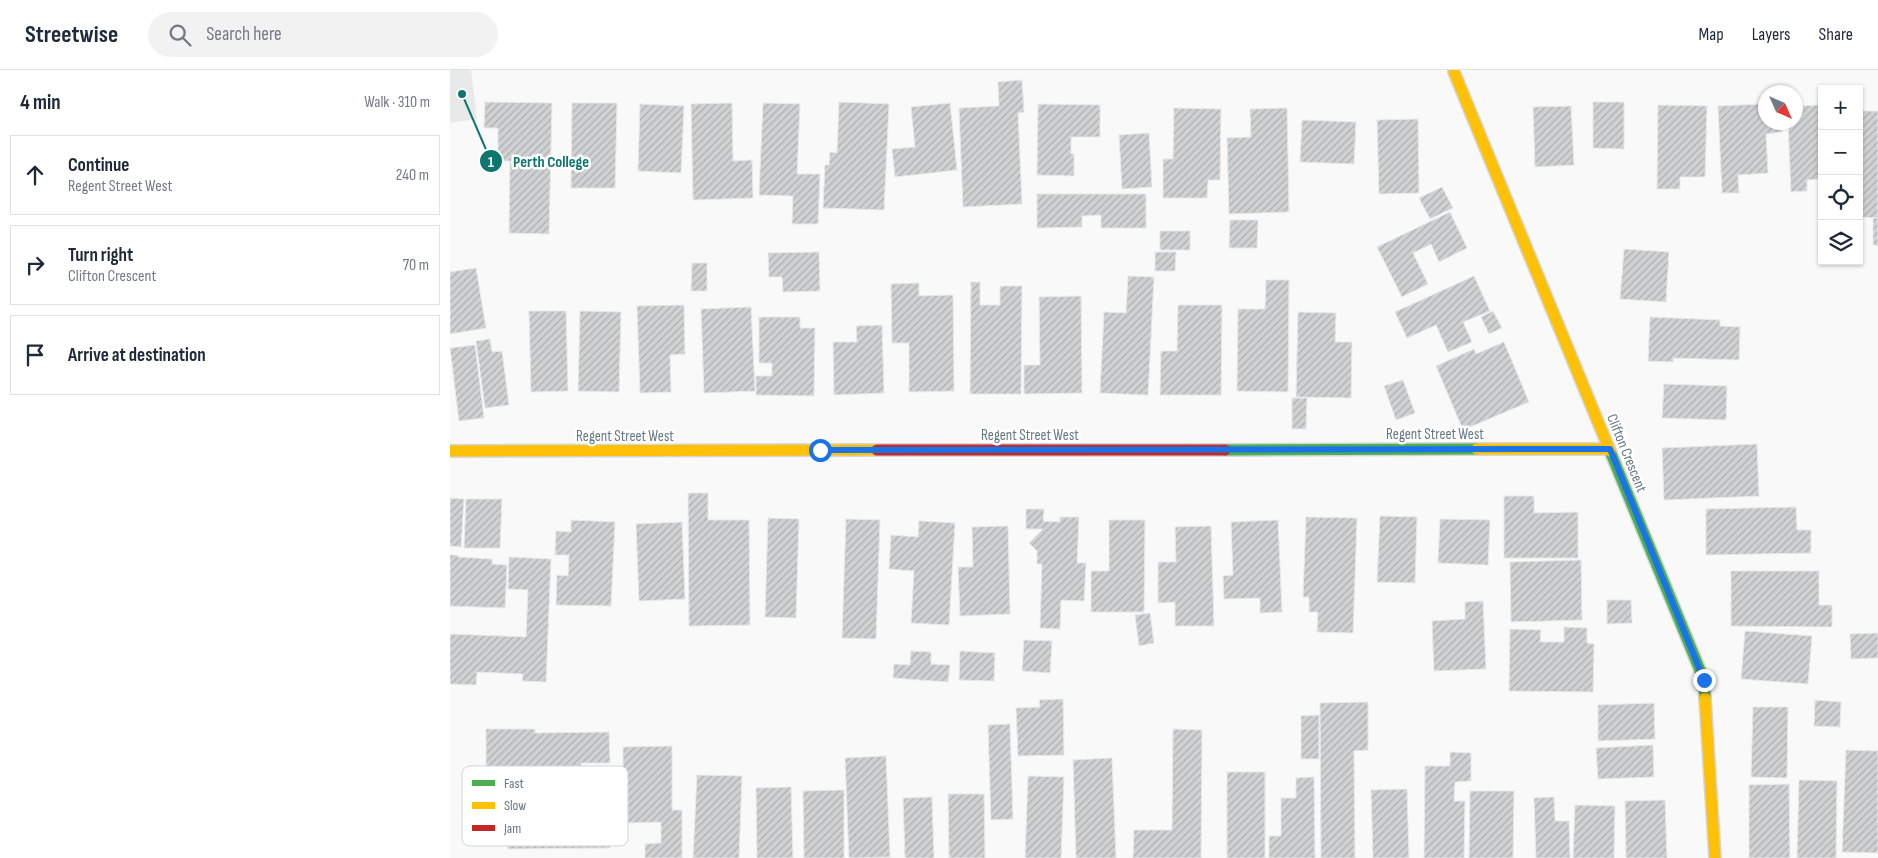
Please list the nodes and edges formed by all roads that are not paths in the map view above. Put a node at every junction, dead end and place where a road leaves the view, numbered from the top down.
1 (1454, 72) dead end
2 (1610, 449) junction
3 (450, 451) edge
4 (1715, 858) edge

1 - 2 street, Clifton Crescent
2 - 3 street, Regent Street West
2 - 4 street, Clifton Crescent

